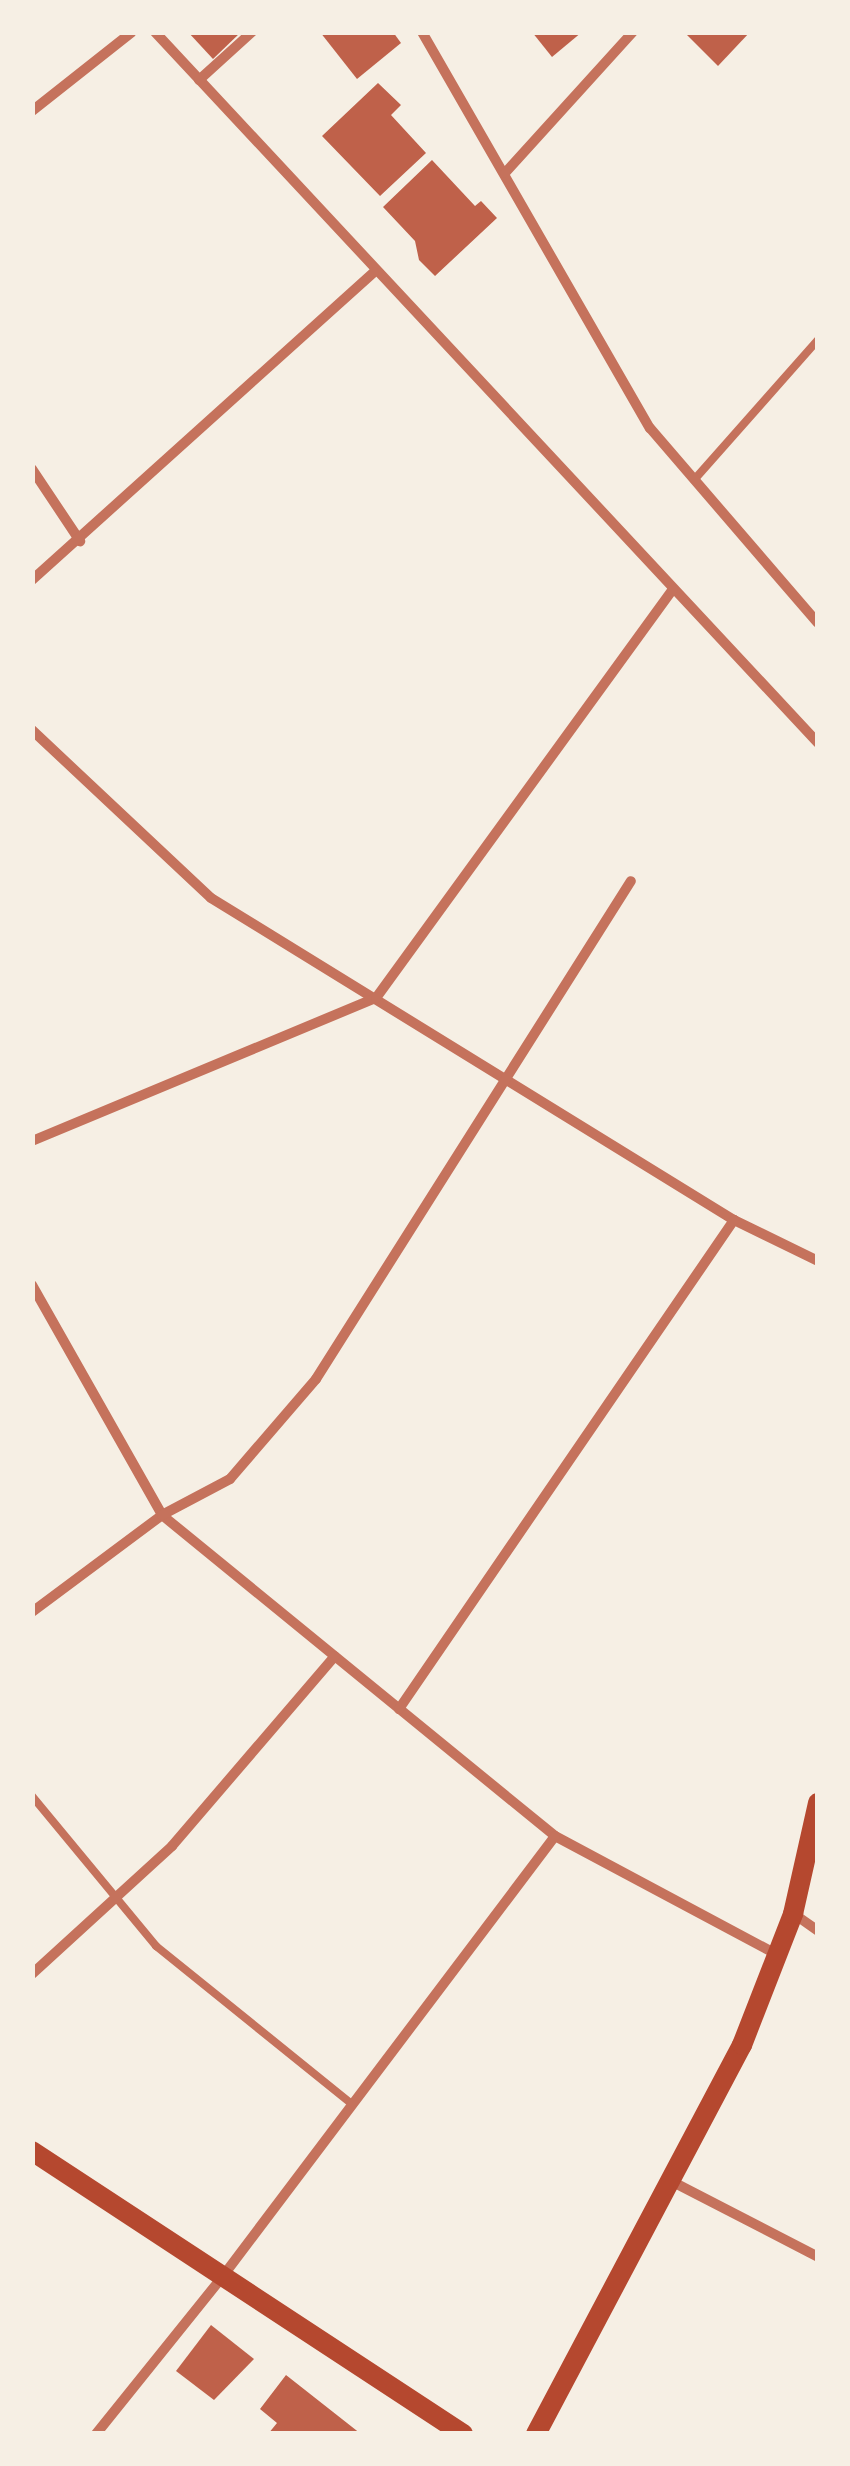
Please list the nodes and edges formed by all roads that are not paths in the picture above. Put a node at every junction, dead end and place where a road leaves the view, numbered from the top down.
1 (132, 32) edge
2 (155, 32) edge
3 (252, 32) edge
4 (422, 32) edge
5 (633, 32) edge
6 (199, 80) junction
7 (32, 112) edge
8 (505, 173) junction
9 (374, 272) junction
10 (818, 340) edge
11 (32, 469) edge
12 (694, 480) junction
13 (80, 541) junction
14 (32, 580) edge
15 (673, 589) junction
16 (818, 623) edge
17 (32, 730) edge
18 (818, 742) edge
19 (631, 881) dead end
20 (376, 998) junction
21 (507, 1082) junction
22 (32, 1141) edge
23 (734, 1220) junction
24 (818, 1261) edge
25 (32, 1284) edge
26 (162, 1516) junction
27 (32, 1612) edge
28 (335, 1656) junction
29 (399, 1709) junction
30 (32, 1796) edge
31 (818, 1803) edge
32 (554, 1836) junction
33 (114, 1899) junction
34 (793, 1914) junction
35 (818, 1931) edge
36 (779, 1955) junction
37 (32, 1974) edge
38 (352, 2104) junction
39 (32, 2151) edge
40 (673, 2182) junction
41 (818, 2257) edge
42 (223, 2276) junction
43 (96, 2434) edge
44 (463, 2434) edge
45 (536, 2434) edge

1 - 7 street
2 - 6 street
3 - 6 street
4 - 8 street
5 - 8 street
6 - 9 street
8 - 12 street
9 - 13 street
9 - 15 street
10 - 12 lane
11 - 13 street
12 - 16 street
13 - 14 street
15 - 18 street
15 - 20 street
17 - 20 street
19 - 21 street
20 - 21 street
20 - 22 street
21 - 23 street
21 - 26 street
23 - 24 street
23 - 29 street
25 - 26 street
26 - 27 street
26 - 28 street
28 - 29 street
28 - 33 street
29 - 32 street
30 - 33 lane
31 - 34 main road
32 - 36 street
32 - 38 street
33 - 37 street
33 - 38 lane
34 - 35 street
34 - 36 main road
36 - 40 main road
38 - 42 street
39 - 42 main road
40 - 41 street
40 - 45 main road
42 - 43 street
42 - 44 main road

